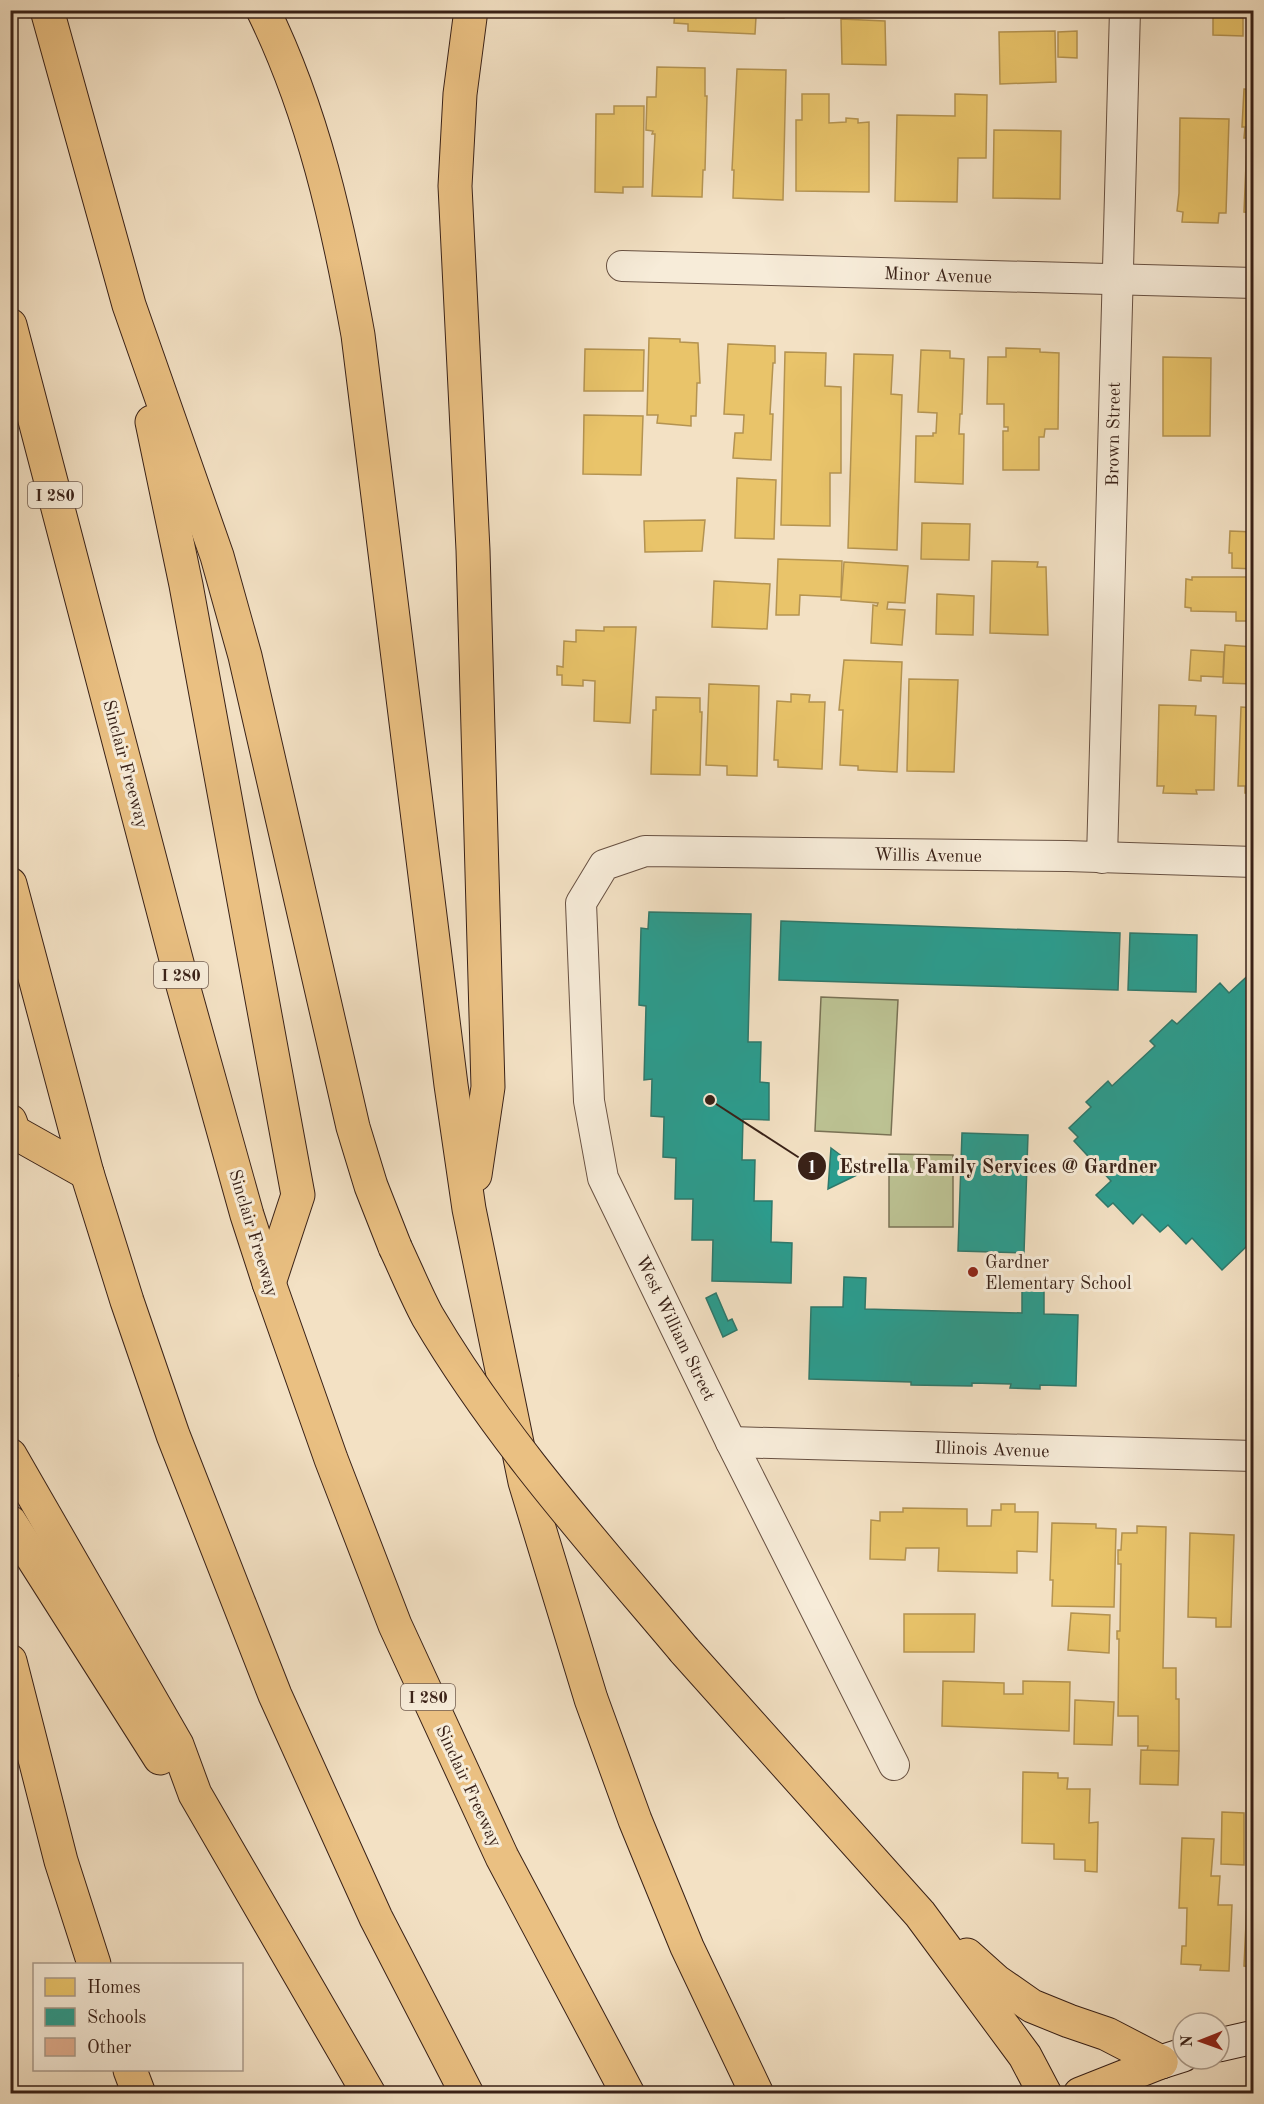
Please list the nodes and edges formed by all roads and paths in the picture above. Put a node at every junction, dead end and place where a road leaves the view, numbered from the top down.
1 (47, 10) edge
2 (263, 10) edge
3 (471, 10) edge
4 (1125, 10) edge
5 (622, 266) dead end
6 (1118, 280) junction
7 (1254, 284) edge
8 (129, 305) junction
9 (10, 325) edge
10 (1102, 858) junction
11 (1254, 862) edge
12 (604, 865) joint
13 (10, 884) edge
14 (10, 1121) edge
15 (87, 1173) junction
16 (470, 1209) junction
17 (269, 1284) junction
18 (731, 1442) junction
19 (10, 1455) edge
20 (1254, 1456) edge
21 (10, 1522) edge
22 (10, 1661) edge
23 (894, 1765) dead end
24 (195, 1794) junction
25 (920, 1914) junction
26 (93, 1963) edge
27 (1254, 2037) edge
28 (1231, 2042) edge
29 (1171, 2058) edge
30 (1171, 2058) edge
31 (130, 2071) edge
32 (139, 2094) edge
33 (369, 2094) edge
34 (467, 2094) edge
35 (628, 2094) edge
36 (757, 2094) edge
37 (1045, 2094) edge
38 (1080, 2094) edge

1 - 8 main road
2 - 16 main road
3 - 16 main road
4 - 6 street, Brown Street
5 - 6 street, Minor Avenue
6 - 7 street, Minor Avenue
6 - 10 street, Brown Street
8 - 17 main road
8 - 25 main road, bridge
9 - 17 main road, Sinclair Freeway / I 280
10 - 11 street, Willis Avenue
10 - 12 street, Willis Avenue
12 - 18 street, West William Street
13 - 15 main road
14 - 15 main road
15 - 34 main road
16 - 36 main road
17 - 35 main road, Sinclair Freeway / I 280
18 - 20 street, Illinois Avenue
18 - 23 street, West William Street
19 - 24 main road
21 - 24 main road
22 - 26 main road
24 - 33 main road
25 - 29 main road
25 - 37 main road
27 - 28 main road
30 - 38 main road
31 - 32 main road

